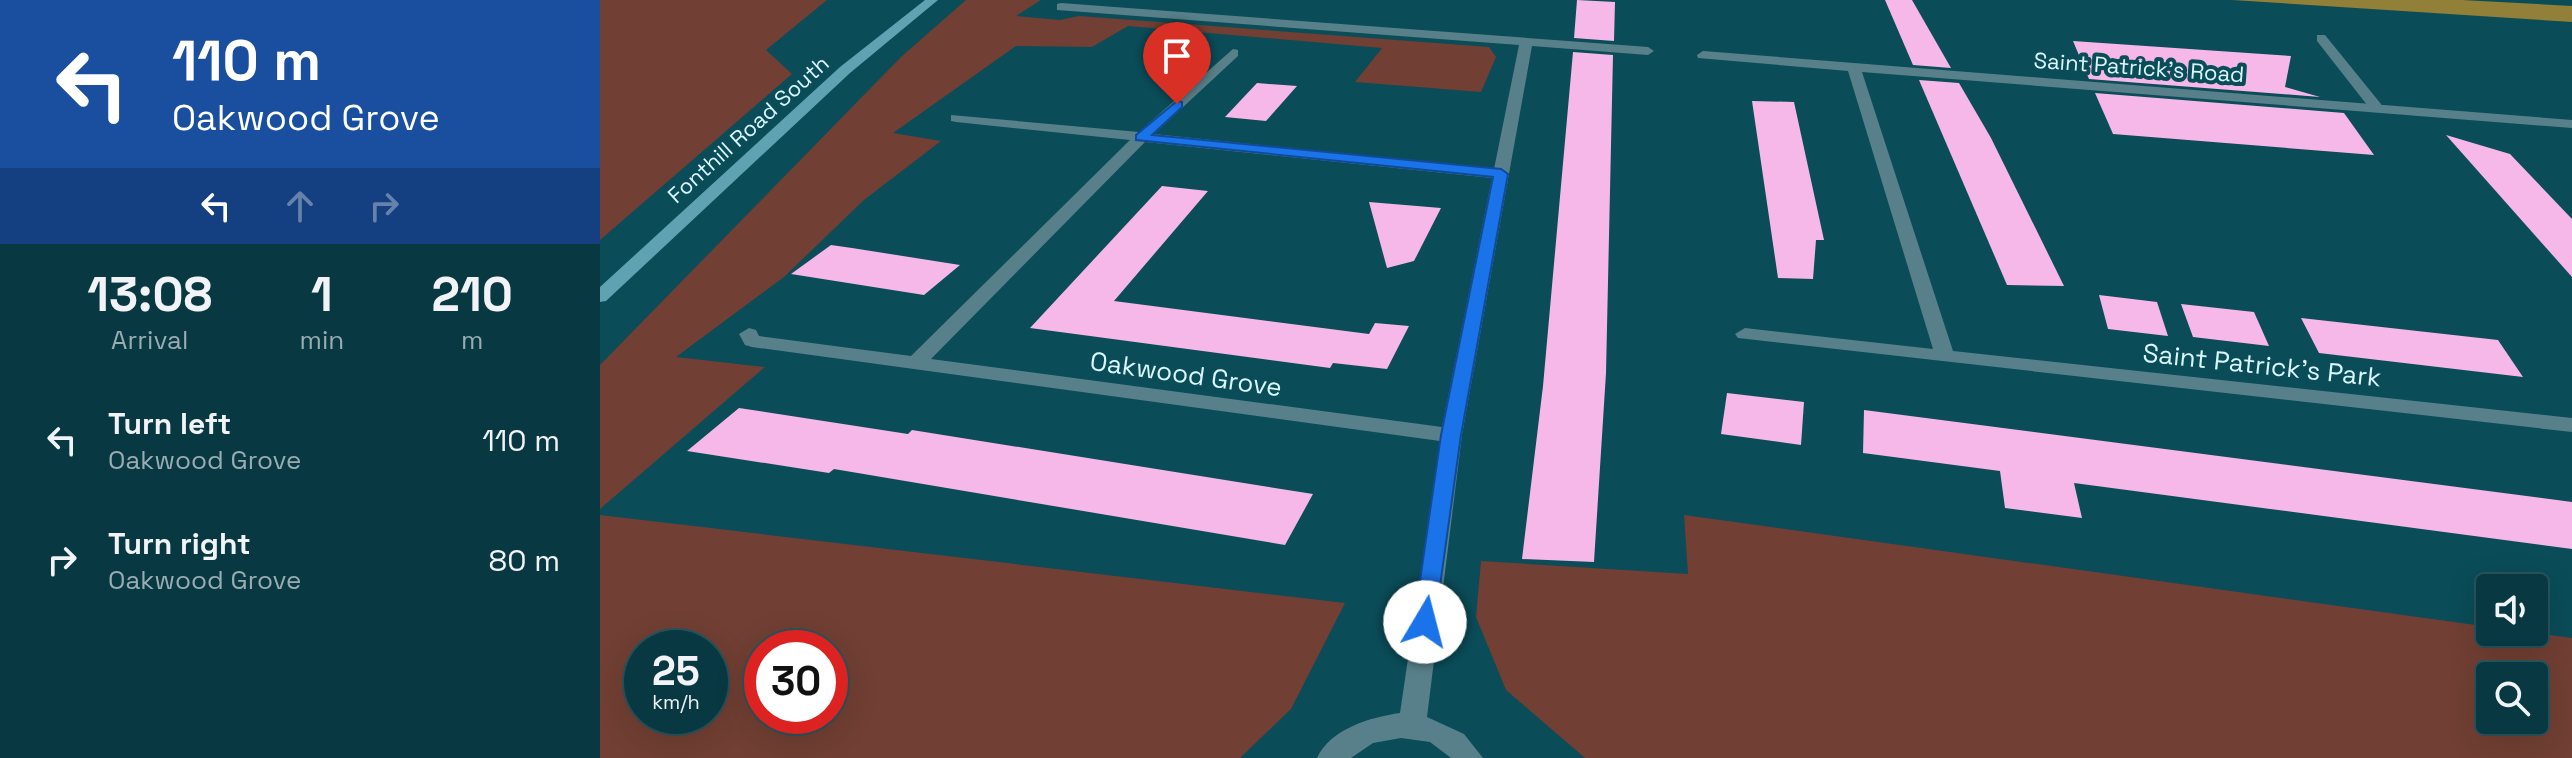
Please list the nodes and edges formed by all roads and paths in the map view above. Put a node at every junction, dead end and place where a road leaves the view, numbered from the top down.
1 (932, 0) edge
2 (1061, 7) dead end
3 (2321, 38) dead end
4 (1526, 43) junction
5 (1648, 51) dead end
6 (1233, 53) dead end
7 (1703, 55) dead end
8 (1854, 67) junction
9 (2376, 107) junction
10 (956, 118) dead end
11 (2566, 123) edge
12 (2572, 133) edge
13 (1141, 138) junction
14 (1501, 174) junction
15 (600, 297) edge
16 (749, 334) dead end
17 (1745, 334) dead end
18 (1946, 357) junction
19 (914, 364) junction
20 (2572, 425) edge
21 (1451, 435) junction
22 (1412, 724) junction
23 (1331, 758) edge
24 (1469, 758) edge

1 - 15 main road, Fonthill Road South
2 - 4 street
3 - 9 street
4 - 5 street
4 - 14 street
6 - 13 street
7 - 8 street, Saint Patrick's Road
8 - 9 street, Saint Patrick's Road
8 - 18 street
9 - 11 street, Saint Patrick's Road
10 - 13 street
11 - 12 street
13 - 14 street
13 - 19 street
14 - 21 street
16 - 19 street, Oakwood Grove
17 - 18 street, Saint Patrick's Park
18 - 20 street, Saint Patrick's Park
19 - 21 street, Oakwood Grove
21 - 22 street
22 - 23 street
22 - 24 street

